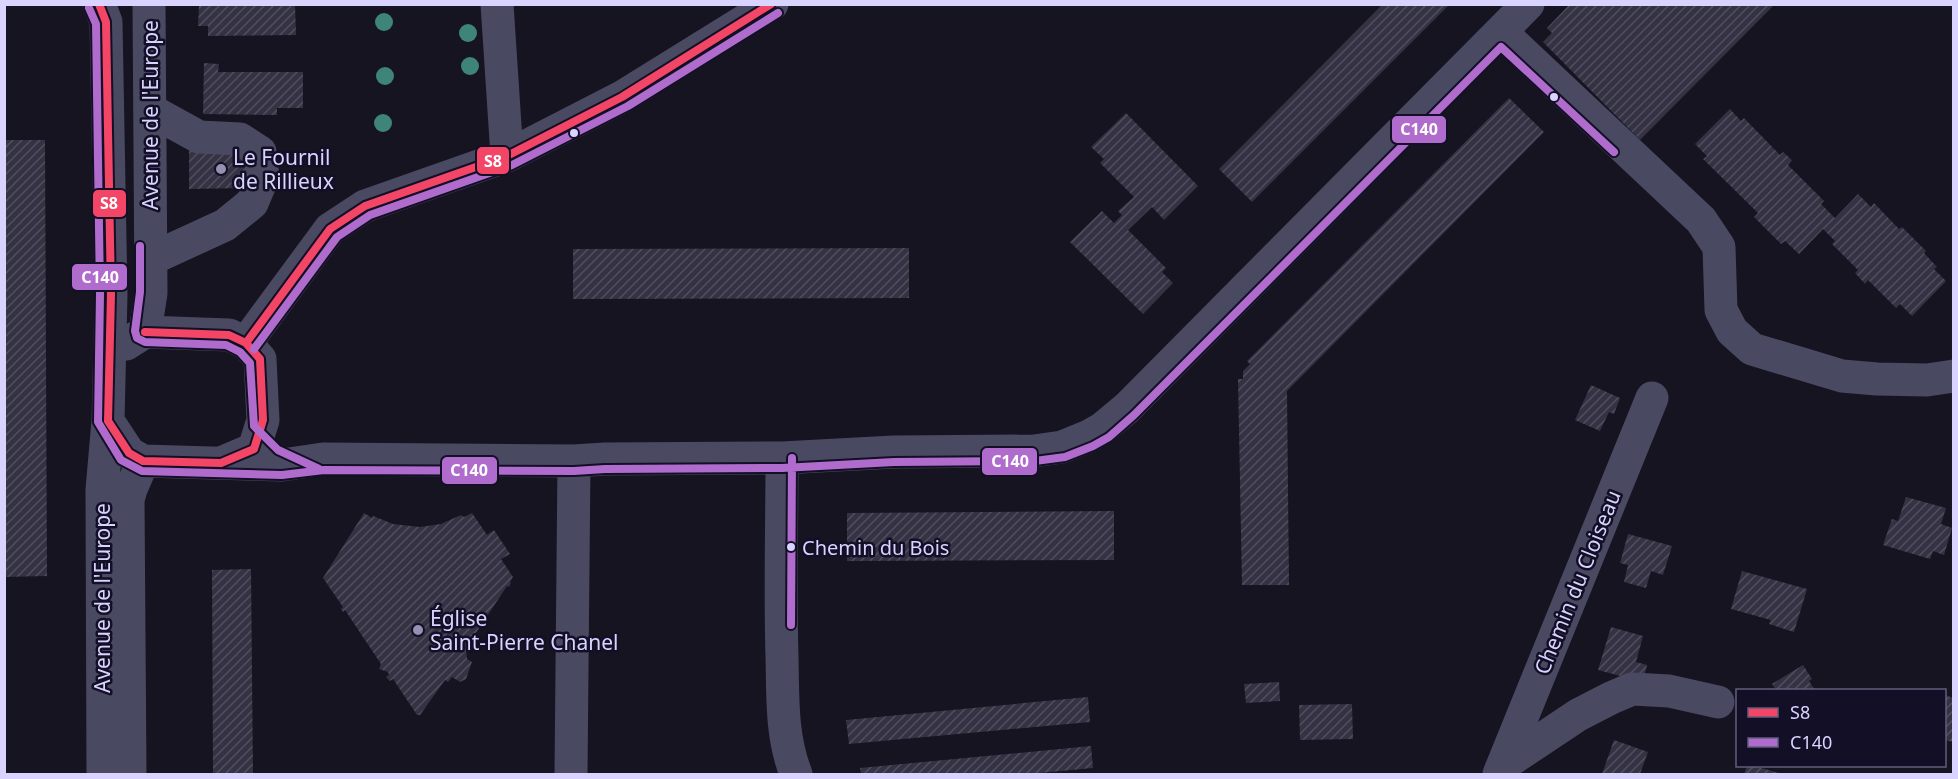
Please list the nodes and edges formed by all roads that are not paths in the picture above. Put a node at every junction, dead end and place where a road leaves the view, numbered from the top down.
1 (99, 4) edge
2 (149, 4) edge
3 (497, 4) edge
4 (772, 4) edge
5 (1528, 4) edge
6 (1501, 32) junction
7 (150, 110) junction
8 (507, 156) junction
9 (151, 259) junction
10 (145, 333) junction
11 (246, 343) junction
12 (109, 363) junction
13 (1953, 376) edge
14 (1652, 398) dead end
15 (263, 420) junction
16 (108, 421) junction
17 (782, 458) junction
18 (323, 459) junction
19 (143, 461) junction
20 (574, 461) junction
21 (221, 463) junction
22 (1718, 702) dead end
23 (1501, 770) edge
24 (102, 774) edge
25 (130, 774) edge
26 (571, 774) edge
27 (796, 774) edge

1 - 12 street, Avenue de l'Europe
2 - 7 street, Avenue de l'Europe
3 - 8 street
4 - 8 street
5 - 6 street
6 - 13 street
6 - 17 street
7 - 9 street, Avenue de l'Europe
7 - 9 street
8 - 11 street
9 - 10 street, Avenue de l'Europe
10 - 11 street
10 - 12 street
11 - 15 street
12 - 16 street
14 - 23 street, Chemin du Cloiseau
15 - 18 street
15 - 21 street
16 - 19 street
16 - 24 street, Avenue de l'Europe
17 - 20 street
17 - 27 street
18 - 20 street
18 - 21 street
19 - 21 street
19 - 25 street, Avenue de l'Europe
20 - 26 street
22 - 23 street, Chemin du Cloiseau

